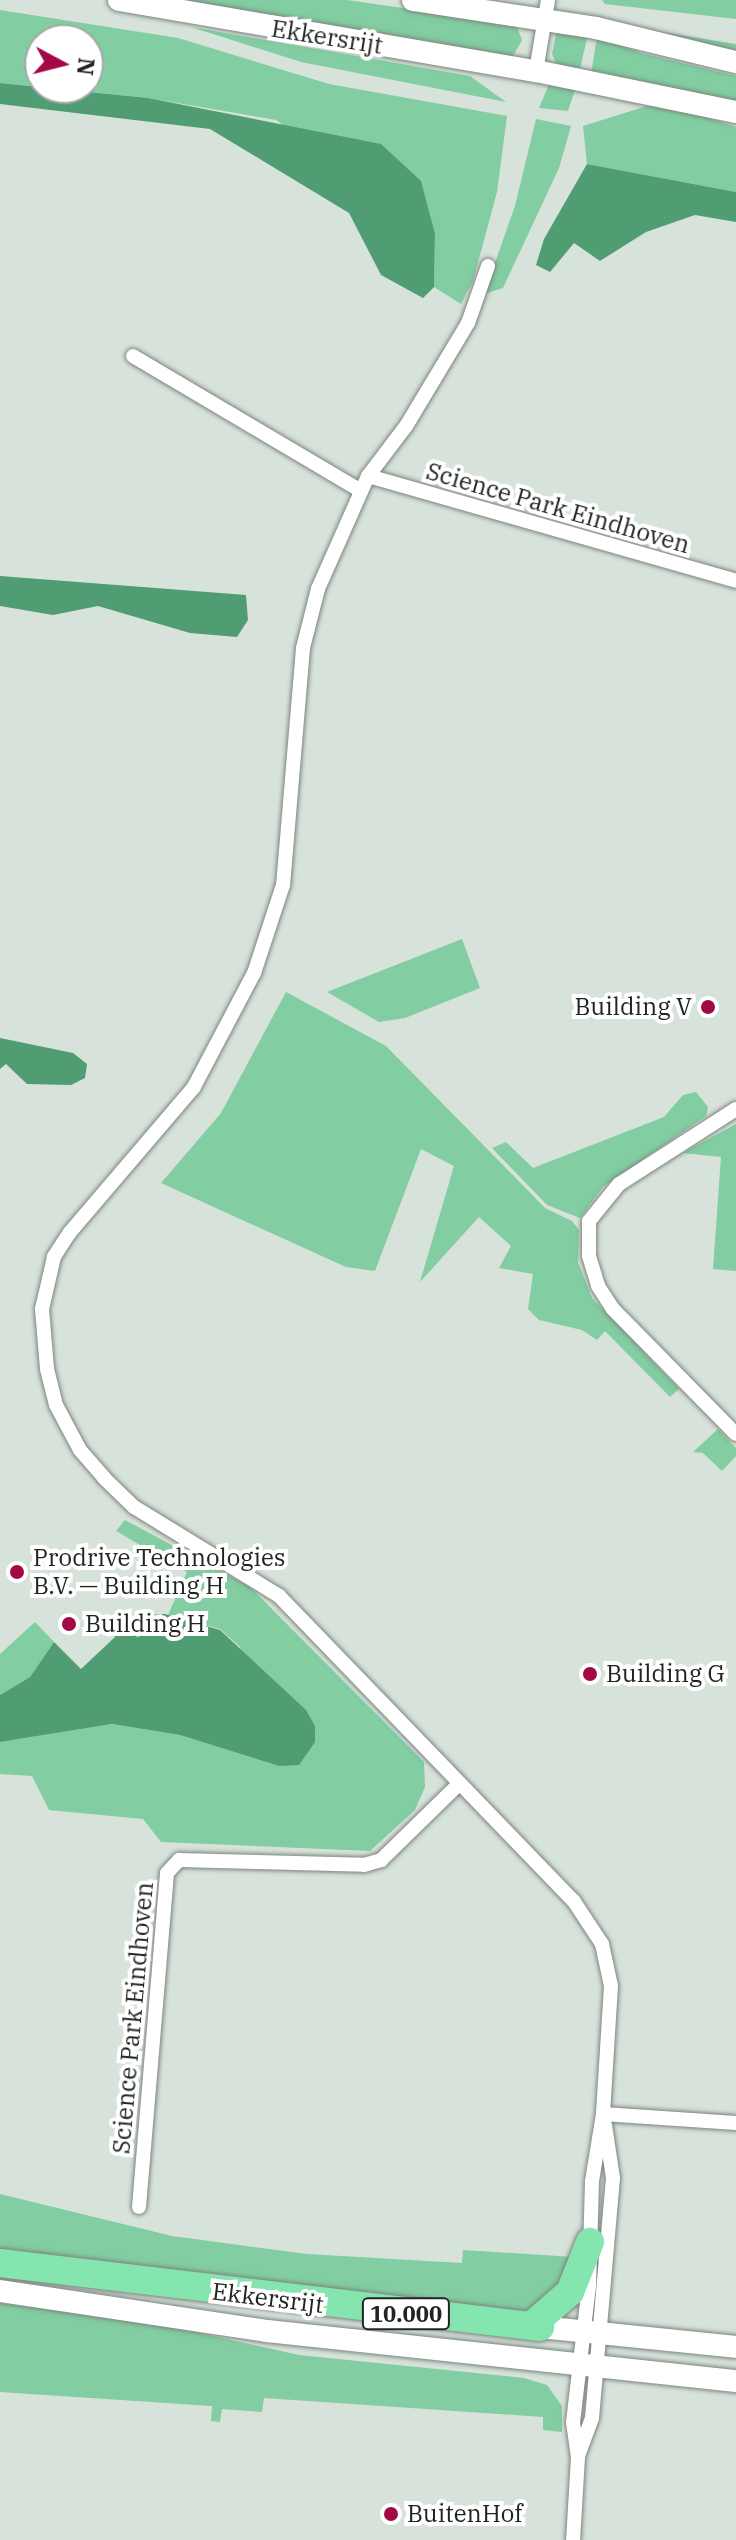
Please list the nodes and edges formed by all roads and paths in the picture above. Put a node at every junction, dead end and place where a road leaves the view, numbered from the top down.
1 (119, 0) edge
2 (413, 0) edge
3 (547, 10) edge
4 (736, 62) edge
5 (536, 71) junction
6 (736, 112) edge
7 (488, 266) dead end
8 (133, 356) dead end
9 (368, 476) junction
10 (361, 491) junction
11 (736, 581) edge
12 (736, 1109) edge
13 (736, 1434) edge
14 (459, 1784) junction
15 (603, 2114) junction
16 (736, 2123) edge
17 (139, 2207) dead end
18 (590, 2242) junction
19 (0, 2263) edge
20 (0, 2291) edge
21 (535, 2327) junction
22 (592, 2331) junction
23 (736, 2347) edge
24 (588, 2364) junction
25 (736, 2381) edge
26 (573, 2540) edge

1 - 5 main road, Ekkersrijt
2 - 3 main road
3 - 4 main road
3 - 5 street
5 - 6 main road, Ekkersrijt
7 - 9 street
8 - 10 street
9 - 10 street
9 - 11 street, Science Park Eindhoven
10 - 14 street
12 - 13 street
14 - 15 street
14 - 17 street, Science Park Eindhoven
15 - 16 street
15 - 18 street
15 - 22 street
18 - 21 highway
18 - 22 street
19 - 21 highway, Ekkersrijt / 10.000
20 - 24 main road, Ekkersrijt / 10.000
21 - 22 main road, Ekkersrijt / 10.000
22 - 23 main road, Ekkersrijt / 10.000
22 - 24 street
24 - 25 main road, Ekkersrijt / 10.000
24 - 26 street

